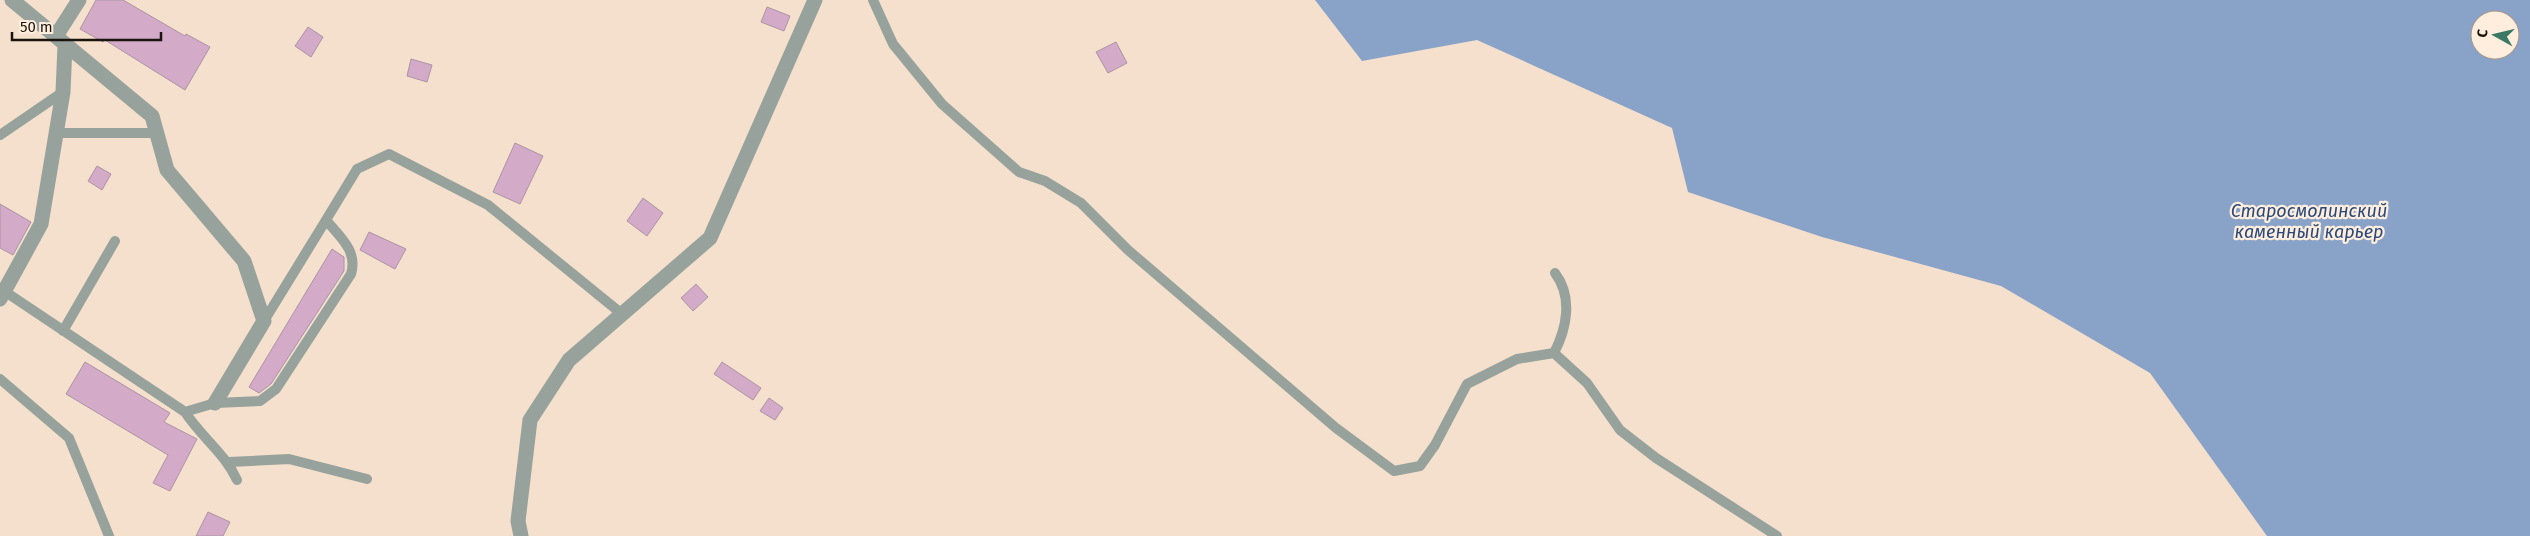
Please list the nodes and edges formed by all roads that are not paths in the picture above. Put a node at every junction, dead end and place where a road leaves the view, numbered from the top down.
1 (12, 0) edge
2 (79, 0) edge
3 (815, 0) edge
4 (873, 0) edge
5 (61, 40) junction
6 (63, 92) junction
7 (56, 133) junction
8 (157, 133) junction
9 (0, 135) edge
10 (326, 220) junction
11 (115, 242) dead end
12 (1554, 273) dead end
13 (1, 293) edge
14 (622, 314) junction
15 (264, 321) junction
16 (63, 331) junction
17 (1554, 354) junction
18 (0, 379) edge
19 (215, 403) junction
20 (185, 412) junction
21 (228, 462) junction
22 (368, 479) dead end
23 (237, 480) dead end
24 (109, 536) edge
25 (521, 536) edge
26 (1777, 536) edge

1 - 5 street
2 - 5 street
3 - 14 street
4 - 17 lane
5 - 6 street
5 - 8 street
6 - 7 street
6 - 9 lane
7 - 8 lane
7 - 13 street
8 - 15 street
10 - 14 lane
10 - 15 lane
10 - 19 lane
11 - 16 lane
12 - 17 lane
13 - 16 lane
14 - 25 street
15 - 19 street
16 - 20 lane
17 - 26 lane
18 - 24 lane
19 - 20 lane
20 - 21 lane
21 - 22 lane
21 - 23 lane

